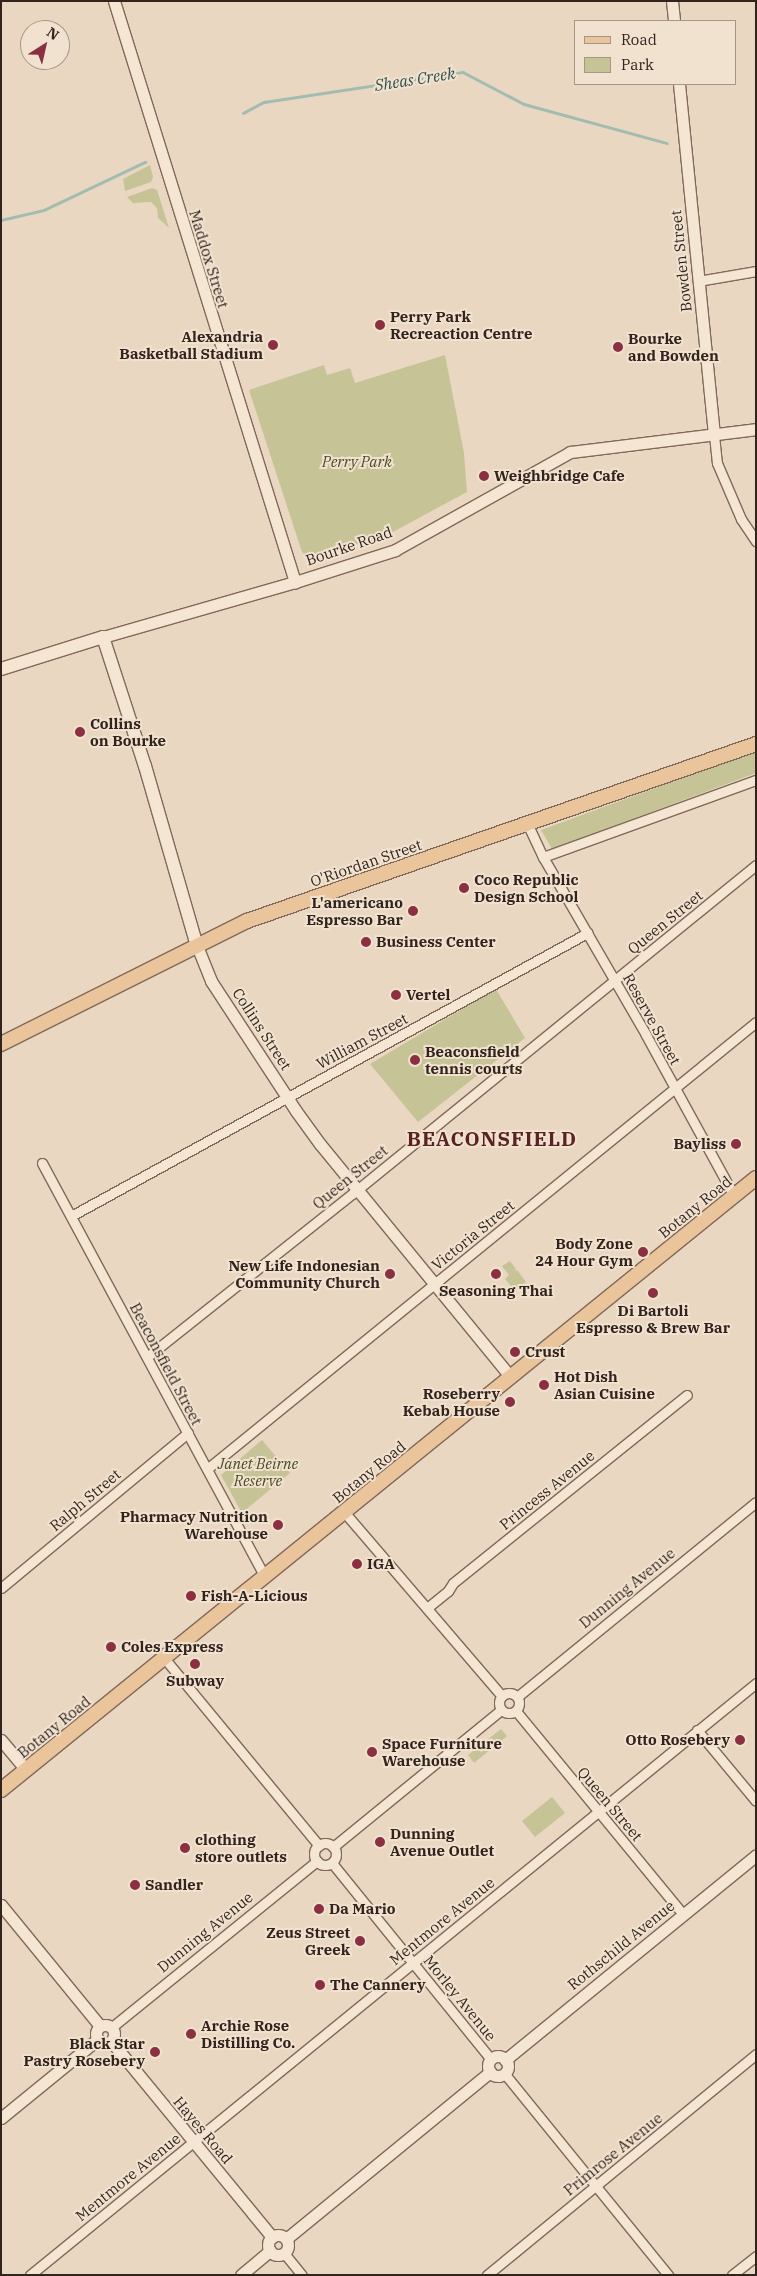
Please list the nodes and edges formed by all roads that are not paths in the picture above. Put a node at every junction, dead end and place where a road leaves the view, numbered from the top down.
1 (114, 1) edge
2 (672, 1) edge
3 (674, 20) edge
4 (679, 85) edge
5 (756, 271) edge
6 (698, 281) junction
7 (756, 429) edge
8 (714, 435) junction
9 (756, 541) edge
10 (295, 582) junction
11 (103, 637) junction
12 (1, 669) edge
13 (756, 744) edge
14 (756, 780) edge
15 (527, 824) junction
16 (544, 857) junction
17 (756, 865) edge
18 (587, 932) junction
19 (197, 946) junction
20 (615, 980) junction
21 (756, 1022) edge
22 (1, 1044) edge
23 (675, 1089) junction
24 (287, 1097) junction
25 (42, 1163) dead end
26 (756, 1178) edge
27 (359, 1188) junction
28 (734, 1196) junction
29 (71, 1216) junction
30 (436, 1283) junction
31 (146, 1357) junction
32 (511, 1377) junction
33 (687, 1395) dead end
34 (188, 1433) junction
35 (207, 1469) junction
36 (756, 1502) edge
37 (345, 1513) junction
38 (265, 1578) junction
39 (1, 1588) edge
40 (427, 1608) junction
41 (165, 1659) junction
42 (756, 1683) edge
43 (502, 1696) junction
44 (517, 1697) junction
45 (501, 1710) junction
46 (516, 1711) junction
47 (697, 1730) junction
48 (1, 1740) edge
49 (26, 1770) junction
50 (1, 1790) edge
51 (756, 1801) edge
52 (598, 1811) junction
53 (319, 1846) junction
54 (333, 1847) junction
55 (756, 1855) edge
56 (317, 1861) junction
57 (332, 1863) junction
58 (1, 1905) edge
59 (683, 1914) junction
60 (413, 1962) junction
61 (100, 2026) junction
62 (112, 2027) junction
63 (98, 2039) junction
64 (111, 2041) junction
65 (756, 2054) edge
66 (491, 2058) junction
67 (506, 2060) junction
68 (490, 2072) junction
69 (504, 2073) junction
70 (1, 2118) edge
71 (193, 2142) junction
72 (596, 2186) junction
73 (272, 2237) junction
74 (286, 2239) junction
75 (270, 2251) junction
76 (284, 2253) junction
77 (756, 2256) edge
78 (30, 2275) edge
79 (241, 2275) edge
80 (302, 2275) edge
81 (487, 2275) edge
82 (668, 2275) edge
83 (732, 2275) edge

1 - 10 street, Maddox Street
2 - 3 street
4 - 6 street, Bowden Street
5 - 6 street
6 - 8 street, Bowden Street
7 - 8 street, Bourke Road
8 - 9 street
8 - 10 street, Bourke Road
10 - 11 street, Bourke Road
11 - 12 main road, Bourke Road
11 - 19 main road, Collins Street
13 - 15 main road, O'Riordan Street
14 - 16 street
15 - 16 street, Reserve Street
15 - 19 main road, O'Riordan Street
16 - 18 street, Reserve Street
17 - 20 street, Queen Street
18 - 20 street, Reserve Street
18 - 24 street, William Street
19 - 22 main road, O'Riordan Street
19 - 24 street, Collins Street
20 - 23 street, Reserve Street
20 - 27 street, Queen Street
21 - 23 street, Victoria Street
23 - 28 street, Reserve Street
23 - 30 street, Victoria Street
24 - 27 street, Collins Street
24 - 29 street, William Street
25 - 29 street, Beaconsfield Street
26 - 28 main road, Botany Road
27 - 30 street, Collins Street
27 - 31 street, Queen Street
28 - 32 main road, Botany Road
29 - 31 street, Beaconsfield Street
30 - 32 street, Collins Street
30 - 35 street, Victoria Street
31 - 34 street, Beaconsfield Street
32 - 37 main road, Botany Road
33 - 40 street, Princess Avenue
34 - 35 street, Beaconsfield Street
34 - 39 street, Ralph Street
35 - 38 street, Beaconsfield Street
36 - 44 street, Dunning Avenue
37 - 38 main road, Botany Road
37 - 40 street
38 - 41 main road, Botany Road
40 - 43 street
41 - 49 main road, Botany Road
41 - 53 street
42 - 47 street, Mentmore Avenue
43 - 44 street
43 - 45 street
44 - 46 street
45 - 46 street
45 - 54 street
46 - 52 street, Queen Street
47 - 51 street
47 - 52 street, Mentmore Avenue
48 - 49 street
49 - 50 main road, Botany Road
52 - 59 street, Queen Street
52 - 60 street, Mentmore Avenue
53 - 54 street
53 - 56 street
54 - 57 street
55 - 59 street, Rothschild Avenue
56 - 57 street
56 - 62 street, Dunning Avenue
57 - 60 street, Morley Avenue
58 - 61 street
59 - 67 street, Rothschild Avenue
60 - 66 street, Morley Avenue
60 - 71 street, Mentmore Avenue
61 - 62 street
61 - 63 street
62 - 64 street
63 - 64 street
63 - 70 street
64 - 71 street, Hayes Road
65 - 72 street, Primrose Avenue
66 - 67 street
66 - 68 street
67 - 69 street
68 - 69 street
68 - 74 street
69 - 72 street
71 - 73 street, Hayes Road
71 - 78 street, Mentmore Avenue
72 - 81 street, Primrose Avenue
72 - 82 street
73 - 74 street
73 - 75 street
74 - 76 street
75 - 76 street
75 - 79 street
76 - 80 street
77 - 83 street

